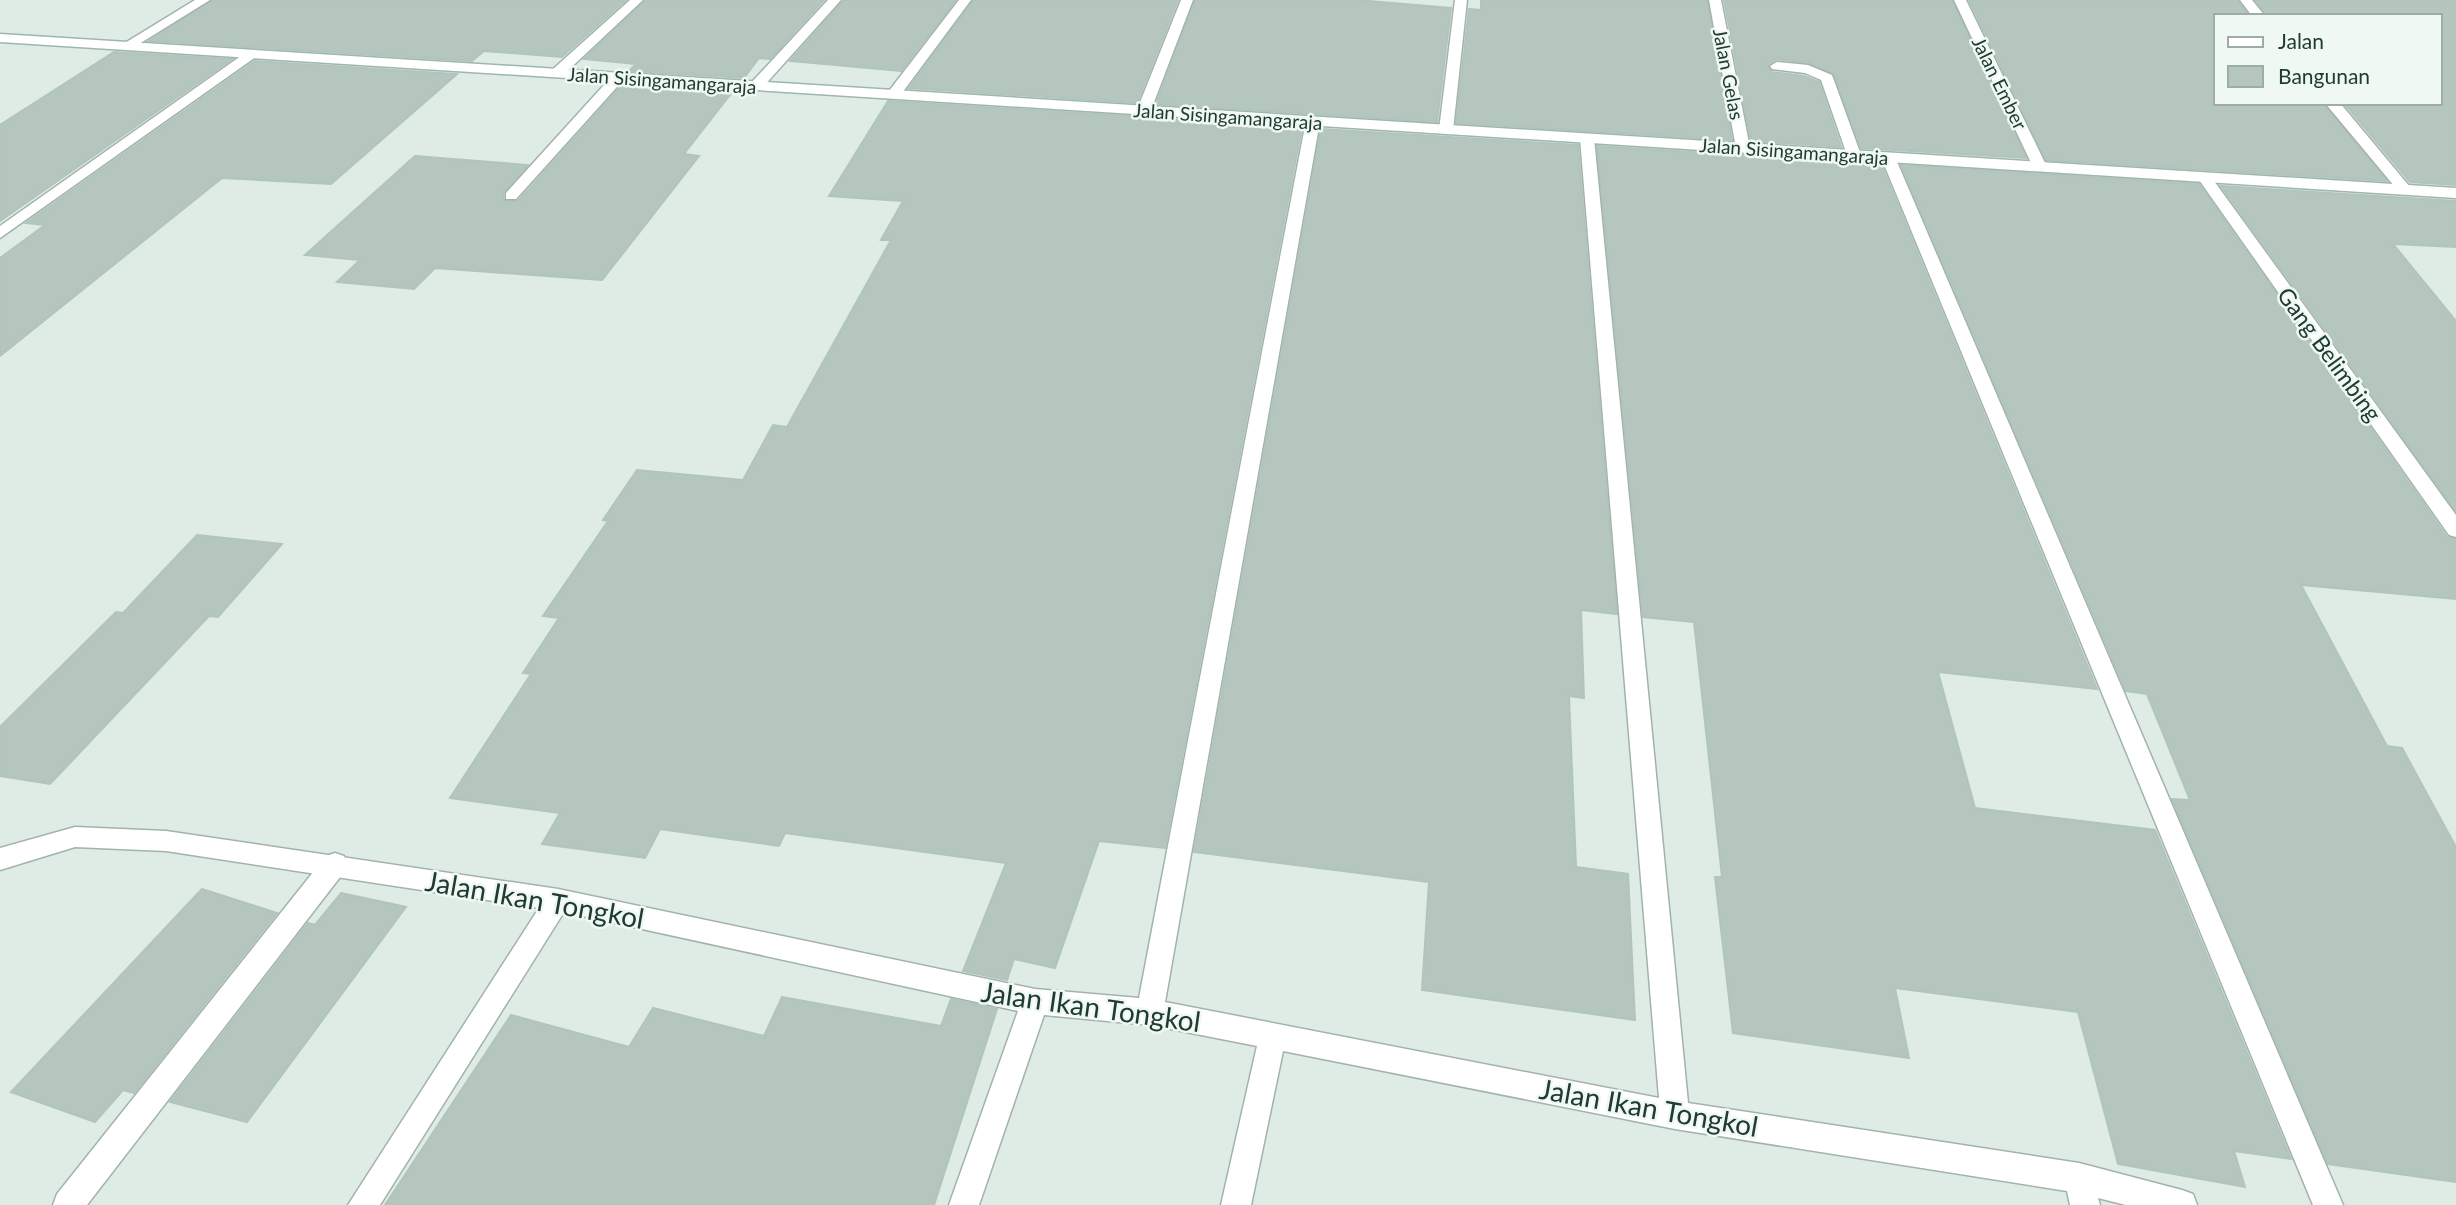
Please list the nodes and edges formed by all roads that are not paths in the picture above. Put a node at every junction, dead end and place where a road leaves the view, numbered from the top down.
1 (204, 0) edge
2 (637, 0) edge
3 (835, 0) edge
4 (965, 0) edge
5 (1187, 0) edge
6 (1461, 0) edge
7 (1715, 0) edge
8 (1960, 0) edge
9 (2246, 0) edge
10 (2257, 14) edge
11 (0, 38) edge
12 (126, 46) junction
13 (253, 54) junction
14 (1777, 66) dead end
15 (557, 73) junction
16 (620, 77) junction
17 (756, 86) junction
18 (894, 94) junction
19 (2334, 105) edge
20 (1144, 110) junction
21 (1313, 121) junction
22 (1446, 130) junction
23 (1587, 138) junction
24 (1743, 148) junction
25 (1854, 155) junction
26 (1888, 157) junction
27 (2040, 167) junction
28 (2204, 177) junction
29 (2405, 190) junction
30 (2456, 193) edge
31 (510, 196) dead end
32 (0, 233) edge
33 (2456, 530) edge
34 (0, 859) edge
35 (335, 864) junction
36 (558, 900) junction
37 (1035, 1002) junction
38 (1150, 1013) junction
39 (1273, 1035) junction
40 (1675, 1115) junction
41 (2082, 1191) edge
42 (68, 1205) edge
43 (363, 1205) edge
44 (964, 1205) edge
45 (1236, 1205) edge
46 (2182, 1205) edge
47 (2328, 1205) edge

1 - 12 street
2 - 15 street
3 - 17 street
4 - 18 street
5 - 20 street
6 - 22 street
7 - 24 street, Jalan Gelas
8 - 27 street, Jalan Ember
9 - 10 street
11 - 12 street, Jalan Sisingamangaraja
12 - 13 street, Jalan Sisingamangaraja
13 - 15 street, Jalan Sisingamangaraja
13 - 32 street
14 - 25 street
15 - 16 street, Jalan Sisingamangaraja
16 - 17 street, Jalan Sisingamangaraja
16 - 31 street
17 - 18 street, Jalan Sisingamangaraja
18 - 20 street, Jalan Sisingamangaraja
19 - 29 street
20 - 21 street, Jalan Sisingamangaraja
21 - 22 street, Jalan Sisingamangaraja
21 - 38 street
22 - 23 street, Jalan Sisingamangaraja
23 - 24 street, Jalan Sisingamangaraja
23 - 40 street
24 - 25 street, Jalan Sisingamangaraja
25 - 26 street, Jalan Sisingamangaraja
26 - 27 street, Jalan Sisingamangaraja
26 - 47 street
27 - 28 street, Jalan Sisingamangaraja
28 - 29 street, Jalan Sisingamangaraja
28 - 33 street, Gang Belimbing
29 - 30 street, Jalan Sisingamangaraja
34 - 35 street, Jalan Ikan Tongkol
35 - 36 street, Jalan Ikan Tongkol
35 - 42 street
36 - 37 street, Jalan Ikan Tongkol
36 - 43 street
37 - 38 street, Jalan Ikan Tongkol
37 - 44 street
38 - 39 street, Jalan Ikan Tongkol
39 - 40 street, Jalan Ikan Tongkol
39 - 45 street
40 - 41 street, Jalan Ikan Tongkol
41 - 46 street, Jalan Ikan Tongkol

